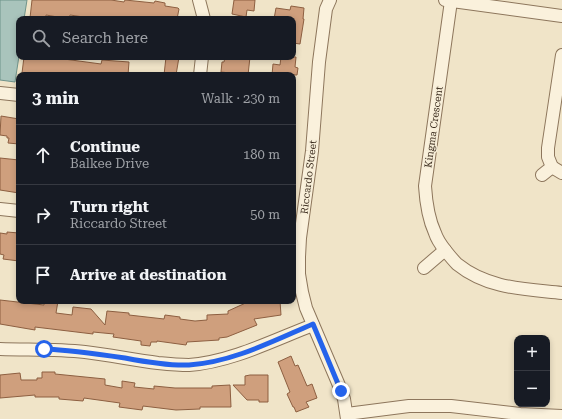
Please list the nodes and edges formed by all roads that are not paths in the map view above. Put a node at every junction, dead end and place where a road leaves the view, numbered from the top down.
1 (199, 0) edge
2 (330, 0) edge
3 (448, 0) edge
4 (203, 16) edge
5 (562, 16) edge
6 (562, 55) edge
7 (202, 60) edge
8 (200, 72) edge
9 (0, 93) edge
10 (16, 95) edge
11 (557, 170) edge
12 (542, 175) dead end
13 (0, 209) edge
14 (16, 211) edge
15 (445, 250) junction
16 (424, 268) dead end
17 (562, 293) edge
18 (313, 324) junction
19 (0, 349) edge
20 (347, 416) edge
21 (562, 416) edge

1 - 4 street
2 - 18 street, Riccardo Street
3 - 5 street
3 - 15 street, Kingma Crescent
6 - 11 street
7 - 8 street
9 - 10 street
11 - 12 street
13 - 14 street
15 - 16 street
15 - 17 street, Kingma Crescent
18 - 19 street
18 - 20 street, Riccardo Street
20 - 21 street

